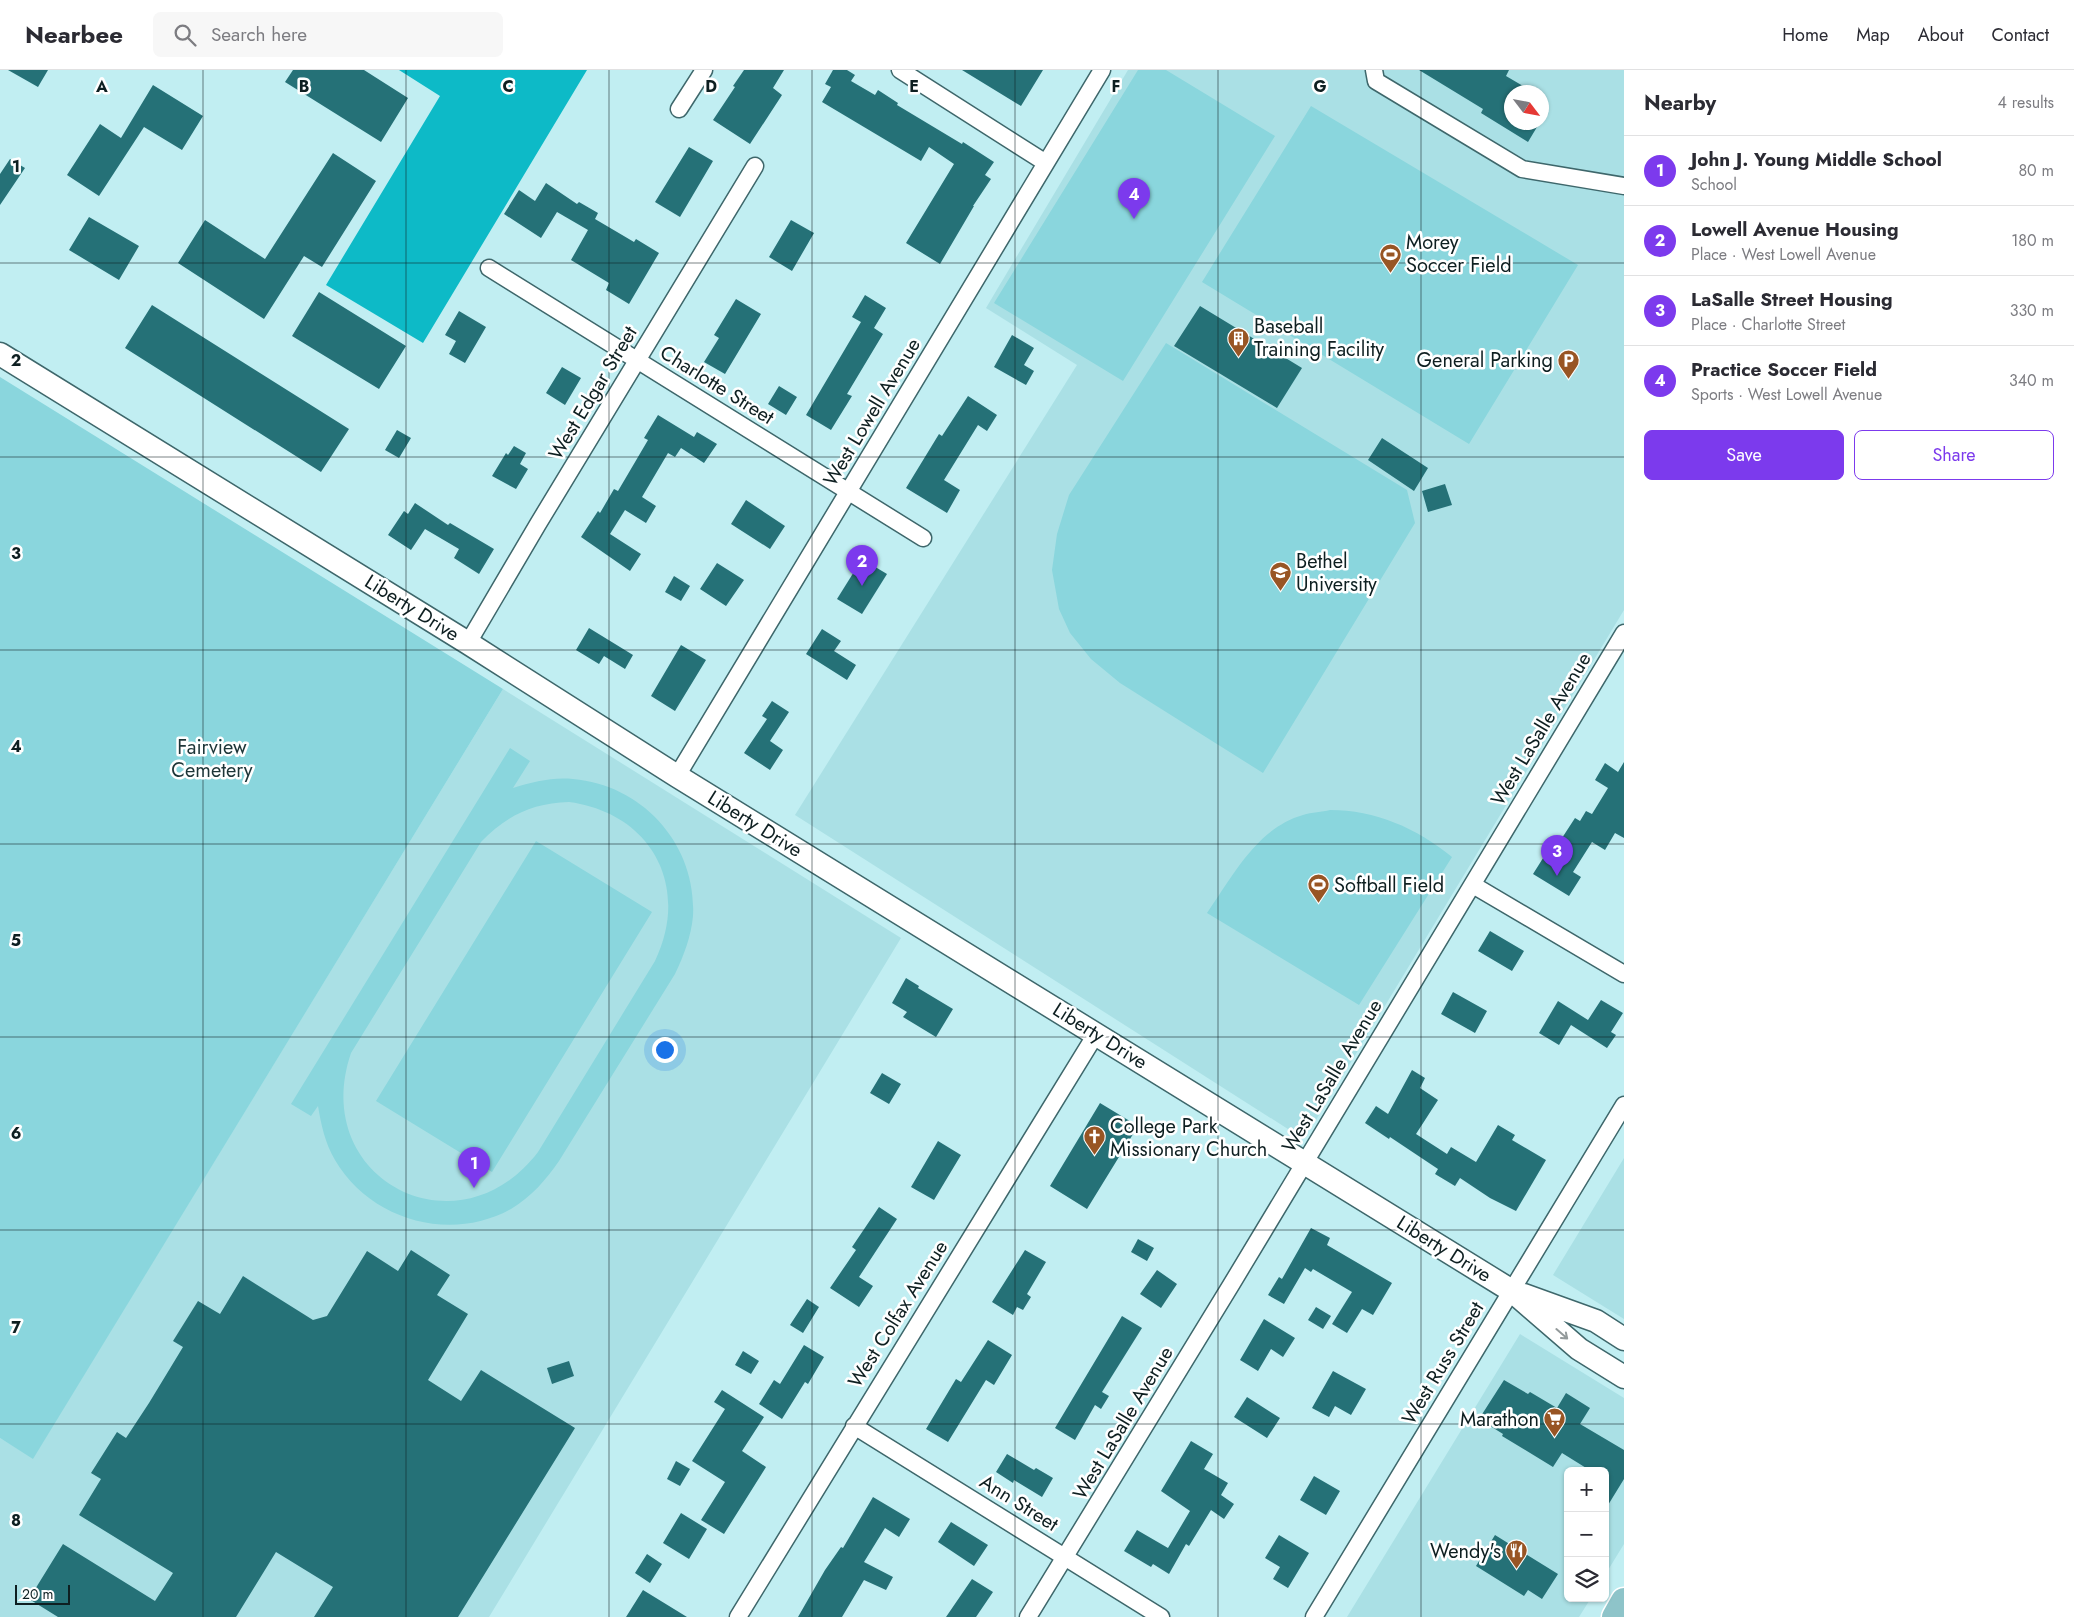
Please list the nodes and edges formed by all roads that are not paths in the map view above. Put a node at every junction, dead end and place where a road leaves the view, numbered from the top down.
1 (704, 70) edge
2 (900, 70) edge
3 (1102, 70) edge
4 (1374, 70) edge
5 (679, 109) dead end
6 (1046, 162) junction
7 (755, 166) dead end
8 (1624, 186) edge
9 (489, 268) dead end
10 (0, 354) edge
11 (637, 360) junction
12 (848, 492) junction
13 (923, 538) dead end
14 (1624, 634) edge
15 (468, 643) junction
16 (677, 776) junction
17 (1473, 884) junction
18 (1624, 974) edge
19 (1096, 1034) junction
20 (1624, 1105) edge
21 (1305, 1163) junction
22 (1512, 1290) junction
23 (1624, 1339) edge
24 (1624, 1376) edge
25 (854, 1426) junction
26 (1065, 1557) junction
27 (1624, 1601) edge
28 (738, 1617) edge
29 (1028, 1617) edge
30 (1161, 1617) edge
31 (1314, 1617) edge
32 (1614, 1617) edge

1 - 5 street
2 - 6 street
3 - 6 street, West Lowell Avenue
4 - 8 street
6 - 12 street, West Lowell Avenue
7 - 11 street, West Edgar Street
9 - 11 street, Charlotte Street
10 - 15 street, Liberty Drive
11 - 12 street, Charlotte Street
11 - 15 street, West Edgar Street
12 - 13 street, Charlotte Street
12 - 16 street, West Lowell Avenue
14 - 17 street, West LaSalle Avenue
15 - 16 street, Liberty Drive
16 - 19 street, Liberty Drive
17 - 18 street
17 - 21 street, West LaSalle Avenue
19 - 21 street, Liberty Drive
19 - 25 street, West Colfax Avenue
20 - 22 street, West Russ Street
21 - 22 street, Liberty Drive
21 - 26 street, West LaSalle Avenue
22 - 23 street, Liberty Drive
22 -> 24 street, Liberty Drive
22 - 31 street, West Russ Street
25 - 26 street, Ann Street
25 - 28 street, West Colfax Avenue
26 - 29 street, West LaSalle Avenue
26 - 30 street, Ann Street
27 - 32 main road

